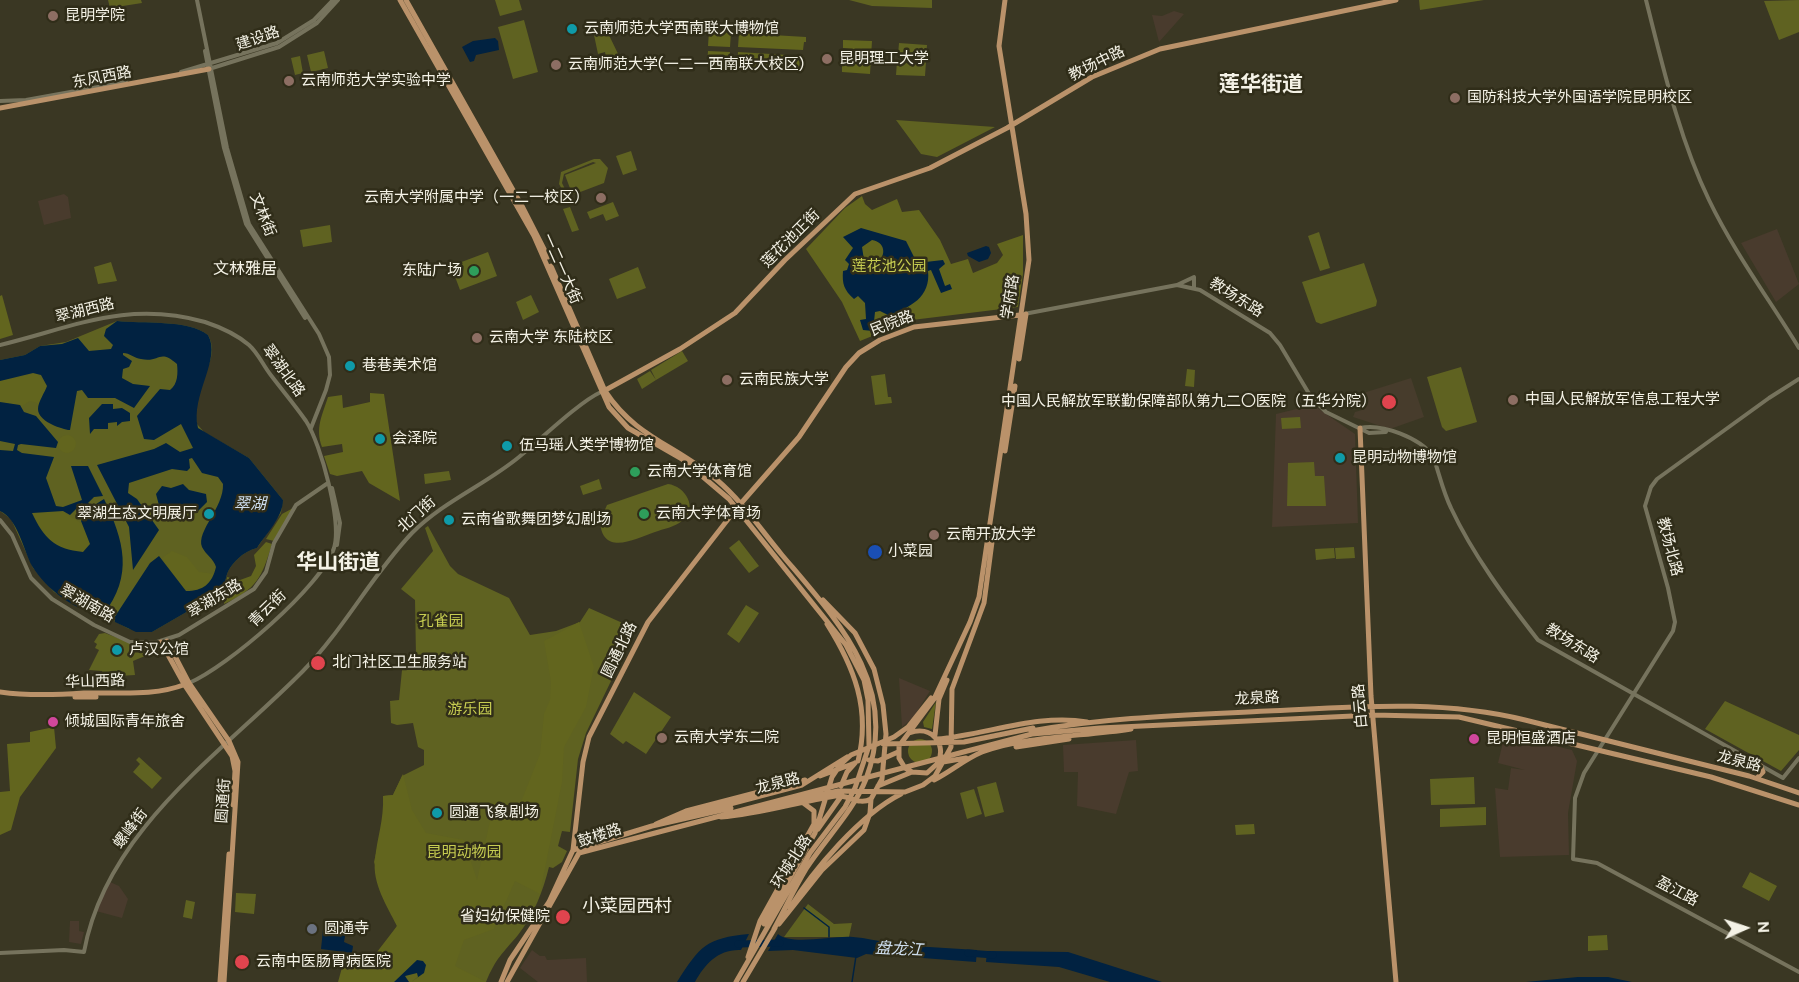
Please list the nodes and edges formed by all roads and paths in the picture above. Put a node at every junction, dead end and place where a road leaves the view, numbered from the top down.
1 (196, 0) edge
2 (333, 0) edge
3 (338, 0) edge
4 (400, 0) edge
5 (406, 0) edge
6 (1005, 0) edge
7 (1396, 0) edge
8 (1646, 0) edge
9 (209, 66) junction
10 (0, 101) edge
11 (0, 108) edge
12 (1011, 125) junction
13 (1177, 285) junction
14 (1194, 287) junction
15 (1023, 314) junction
16 (177, 317) joint
17 (0, 345) edge
18 (1799, 348) edge
19 (1799, 379) edge
20 (603, 391) junction
21 (309, 424) junction
22 (1360, 428) junction
23 (328, 483) junction
24 (738, 507) junction
25 (0, 520) edge
26 (992, 542) junction
27 (815, 594) junction
28 (979, 597) junction
29 (820, 613) junction
30 (164, 641) junction
31 (188, 685) junction
32 (0, 694) edge
33 (1633, 694) junction
34 (1372, 705) junction
35 (1374, 715) junction
36 (1095, 723) junction
37 (1141, 728) junction
38 (1032, 731) junction
39 (909, 733) junction
40 (936, 737) junction
41 (1604, 740) junction
42 (227, 743) junction
43 (878, 745) junction
44 (1597, 748) junction
45 (885, 752) junction
46 (898, 752) junction
47 (851, 755) junction
48 (891, 756) junction
49 (863, 758) junction
50 (1799, 758) edge
51 (880, 762) junction
52 (938, 763) junction
53 (1760, 765) junction
54 (912, 772) junction
55 (1756, 778) junction
56 (1784, 778) junction
57 (923, 785) junction
58 (878, 786) junction
59 (1784, 787) junction
60 (905, 792) junction
61 (1799, 793) edge
62 (843, 795) junction
63 (868, 801) junction
64 (802, 802) junction
65 (1799, 805) edge
66 (717, 811) joint
67 (736, 812) junction
68 (710, 817) junction
69 (652, 826) junction
70 (576, 832) junction
71 (578, 850) junction
72 (799, 850) junction
73 (1573, 859) joint
74 (774, 929) junction
75 (759, 940) junction
76 (750, 952) junction
77 (0, 953) edge
78 (1799, 972) edge
79 (222, 982) edge
80 (501, 982) edge
81 (507, 982) edge
82 (736, 982) edge
83 (743, 982) edge
84 (1396, 982) edge

1 - 9 street
2 - 9 street, 建设路
3 - 9 street, 建设路
4 - 20 main road, 一二一大街
5 - 20 main road, 一二一大街
6 - 12 main road, 学府路
7 - 12 main road, 教场中路
8 - 18 street
9 - 10 street, 东风西路
9 - 11 main road, 东风西路
9 - 21 street, 文林街
9 - 21 street, 文林街
12 - 15 main road, 学府路
12 - 20 main road, 莲花池正街
13 - 14 street, 教场东路
13 - 14 street
13 - 15 street, 教场东路
14 - 22 street, 教场东路
15 - 24 main road, 民院路
15 - 26 main road, 学府路
15 - 28 main road, 学府路
16 - 17 street, 翠湖西路
16 - 21 street, 翠湖北路
19 - 33 street, 教场北路
20 - 24 main road, 一二一大街
20 - 42 street, 北门街
21 - 23 street, 翠湖北路
22 - 33 street, 教场东路
22 - 34 main road, 白云路
23 - 30 street, 翠湖东路
23 - 31 street, 青云街
24 - 27 main road, 一二一大街
24 - 29 main road, 一二一大街
24 - 70 main road, 圆通北路
25 - 30 street, 翠湖南路
26 - 40 main road, 学府路
26 - 57 main road
27 - 45 main road
27 - 49 main road, 一二一大街
28 - 39 main road, 学府路
28 - 43 main road, 学府路
29 - 49 main road
29 - 49 main road, 一二一大街
30 - 31 main road, 圆通街
31 - 32 main road, 华山西路
31 - 42 main road, 圆通街
33 - 41 street, 教场北路
33 - 53 street, 教场东路
34 - 35 main road, 白云路
34 - 36 main road, 龙泉路
34 - 41 main road, 龙泉路
35 - 37 main road, 龙泉路
35 - 44 main road, 龙泉路
35 - 84 main road, 白云路
36 - 38 main road, 龙泉路
36 - 40 main road
37 - 38 main road, 龙泉路
37 - 52 main road
37 - 57 main road
38 - 43 main road
38 - 66 main road, 龙泉路
38 - 67 main road, 龙泉路
39 - 40 main road
39 - 46 main road
40 - 52 main road
41 - 44 street, 教场北路
41 - 55 main road, 龙泉路
42 - 77 street, 螺峰街
42 - 79 main road, 圆通街
43 - 47 main road
44 - 65 main road, 龙泉路
44 - 73 street, 教场北路
45 - 48 main road
45 - 51 main road
46 - 48 main road
46 - 54 main road
47 - 69 main road
47 - 75 main road
48 - 51 main road
49 - 51 main road
49 - 62 main road
49 - 69 main road
49 - 74 main road, 环城北路
49 - 75 main road, 环城北路
50 - 56 street
51 - 58 main road
52 - 54 main road
53 - 55 main road
53 - 56 street, 教场东路
54 - 58 main road
55 - 59 main road, 龙泉路
56 - 59 street
57 - 60 main road
58 - 63 main road
59 - 61 main road, 龙泉路
60 - 67 main road
60 - 74 main road
62 - 63 main road
62 - 64 main road
62 - 72 main road
63 - 74 main road
64 - 68 main road
64 - 72 main road
66 - 69 main road, 鼓楼路
67 - 68 main road
68 - 71 main road, 鼓楼路
69 - 71 main road, 鼓楼路
70 - 71 main road, 圆通北路
70 - 71 main road
71 - 80 main road, 鼓楼路
71 - 81 main road, 鼓楼路
72 - 76 main road
73 - 78 street, 盈江路
74 - 83 main road
75 - 76 main road, 环城北路
76 - 82 main road, 环城北路

